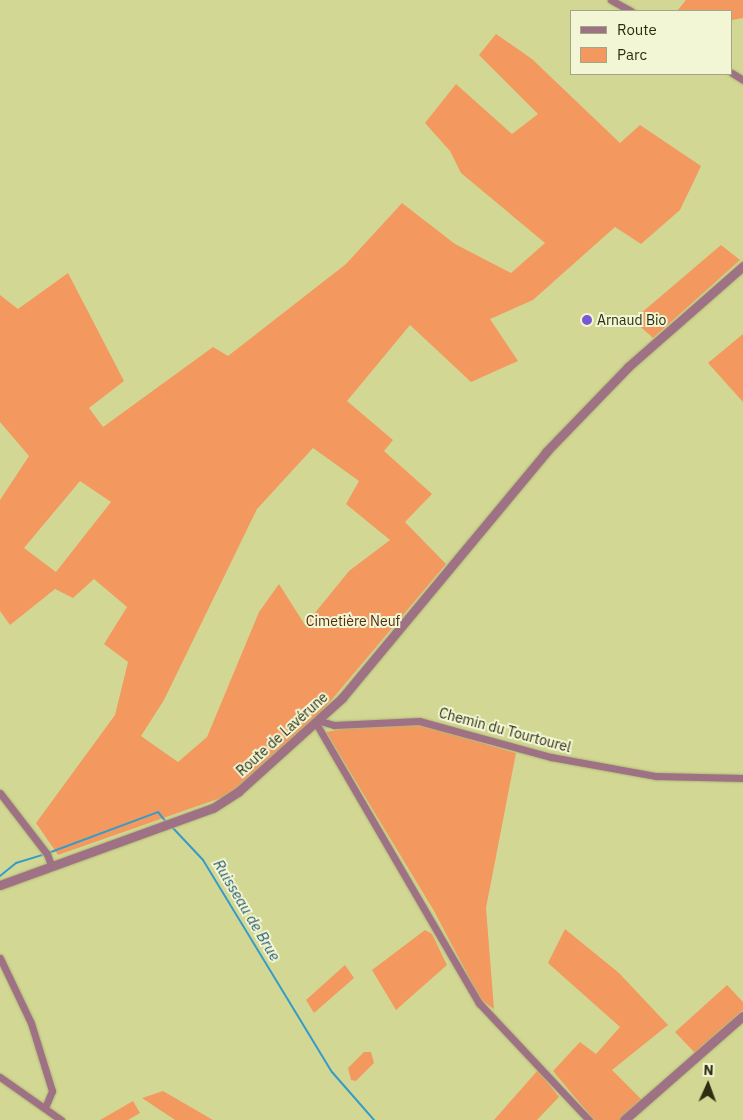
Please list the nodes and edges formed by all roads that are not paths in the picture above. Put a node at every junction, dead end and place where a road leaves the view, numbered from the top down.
1 (611, 0) edge
2 (629, 10) edge
3 (743, 266) edge
4 (318, 723) junction
5 (743, 778) edge
6 (0, 793) edge
7 (51, 865) junction
8 (0, 885) edge
9 (0, 958) edge
10 (743, 1016) edge
11 (0, 1076) edge
12 (46, 1105) junction
13 (61, 1120) edge
14 (589, 1120) edge
15 (624, 1120) edge

1 - 2 street
3 - 4 street, Route de Lavérune
4 - 5 street, Chemin du Tourtourel
4 - 7 street, Route de Lavérune
4 - 14 street
6 - 7 street
7 - 8 street, Route de Lavérune
9 - 12 street
10 - 15 street
11 - 12 street
12 - 13 street

